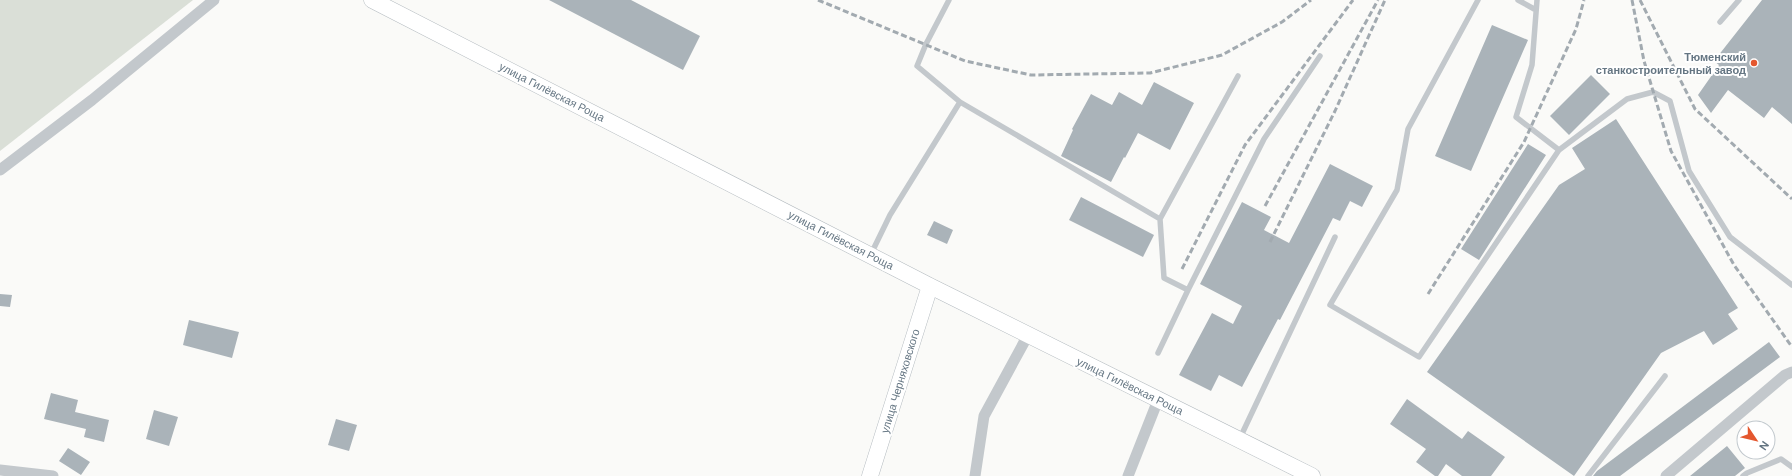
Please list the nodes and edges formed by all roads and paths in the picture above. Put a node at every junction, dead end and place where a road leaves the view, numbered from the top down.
1 (214, 0) edge
2 (372, 0) edge
3 (949, 0) edge
4 (1478, 0) edge
5 (1518, 0) edge
6 (1537, 0) edge
7 (1739, 0) edge
8 (1536, 10) junction
9 (1720, 22) dead end
10 (1320, 56) dead end
11 (1238, 76) dead end
12 (960, 102) junction
13 (1559, 150) junction
14 (0, 170) edge
15 (1160, 219) junction
16 (1335, 237) dead end
17 (871, 255) junction
18 (1792, 285) edge
19 (930, 286) junction
20 (1188, 290) junction
21 (1028, 335) junction
22 (1158, 352) dead end
23 (1792, 372) edge
24 (1665, 376) dead end
25 (1158, 400) junction
26 (1240, 440) junction
27 (1792, 468) edge
28 (0, 470) edge
29 (53, 476) edge
30 (870, 476) edge
31 (975, 476) edge
32 (1128, 476) edge
33 (1312, 476) edge
34 (1588, 476) edge
35 (1666, 476) edge
36 (1743, 476) edge

1 - 14 street
2 - 17 street, улица Гилёвская Роща
3 - 12 lane
4 - 13 lane
5 - 8 lane
6 - 8 lane
7 - 9 lane
8 - 13 lane
10 - 20 lane
11 - 15 lane
12 - 15 lane
12 - 17 lane
13 - 18 lane
15 - 20 lane
16 - 26 lane
17 - 19 street, улица Гилёвская Роща
19 - 21 street, улица Гилёвская Роща
19 - 30 street, улица Черняховского
20 - 22 lane
21 - 25 street, улица Гилёвская Роща
21 - 31 street
23 - 35 street
24 - 34 lane
25 - 26 street, улица Гилёвская Роща
25 - 32 street
26 - 33 street, улица Гилёвская Роща
27 - 36 lane
28 - 29 street

